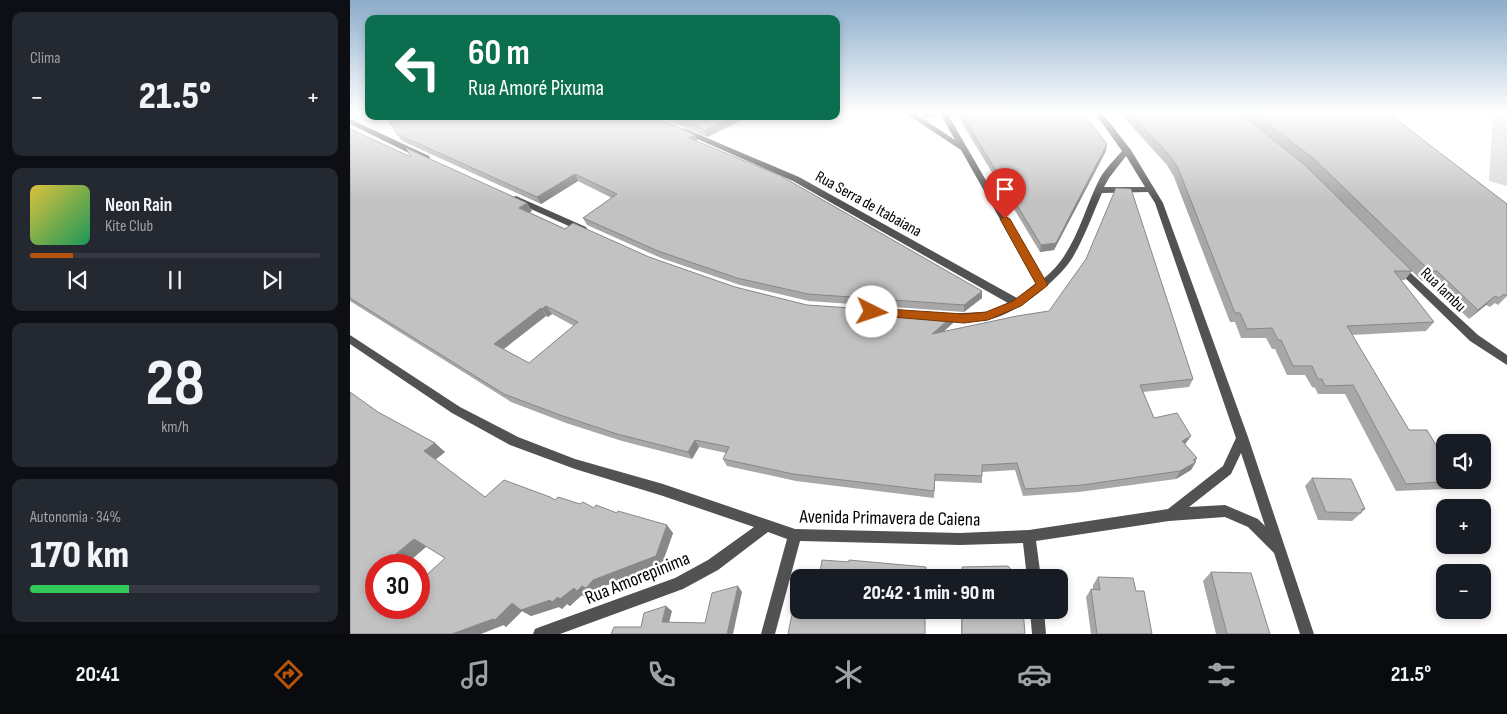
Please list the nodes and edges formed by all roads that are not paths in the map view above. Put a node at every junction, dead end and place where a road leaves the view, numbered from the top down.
1 (397, 143) edge
2 (710, 143) edge
3 (955, 143) edge
4 (962, 143) edge
5 (1121, 143) edge
6 (966, 150) junction
7 (1127, 150) junction
8 (431, 160) edge
9 (1151, 189) junction
10 (1100, 190) junction
11 (503, 193) edge
12 (594, 234) edge
13 (1391, 259) edge
14 (1042, 285) junction
15 (1017, 304) junction
16 (931, 316) edge
17 (350, 339) edge
18 (1507, 361) edge
19 (1242, 437) junction
20 (1169, 515) junction
21 (766, 526) junction
22 (795, 535) junction
23 (1029, 536) junction
24 (1280, 549) junction
25 (1033, 569) edge
26 (1038, 619) edge
27 (540, 634) edge
28 (768, 634) edge
29 (1039, 634) edge
30 (1307, 634) edge

1 - 8 street
2 - 15 street, Rua Serra de Itabaiana
3 - 6 street
4 - 6 street
5 - 7 street
6 - 14 street
7 - 9 street
7 - 10 street
9 - 10 street
9 - 19 street
10 - 14 street
11 - 12 street
13 - 18 street, Rua Iambu
14 - 15 street
15 - 16 street
17 - 21 street, Avenida Primavera de Caiena
19 - 20 street
19 - 24 street
20 - 23 street, Avenida Primavera de Caiena
20 - 24 street, Avenida Primavera de Caiena
21 - 22 street, Avenida Primavera de Caiena
21 - 27 street, Rua Amorepinima
22 - 23 street, Avenida Primavera de Caiena
22 - 28 street
23 - 25 street
24 - 30 street
26 - 29 street

